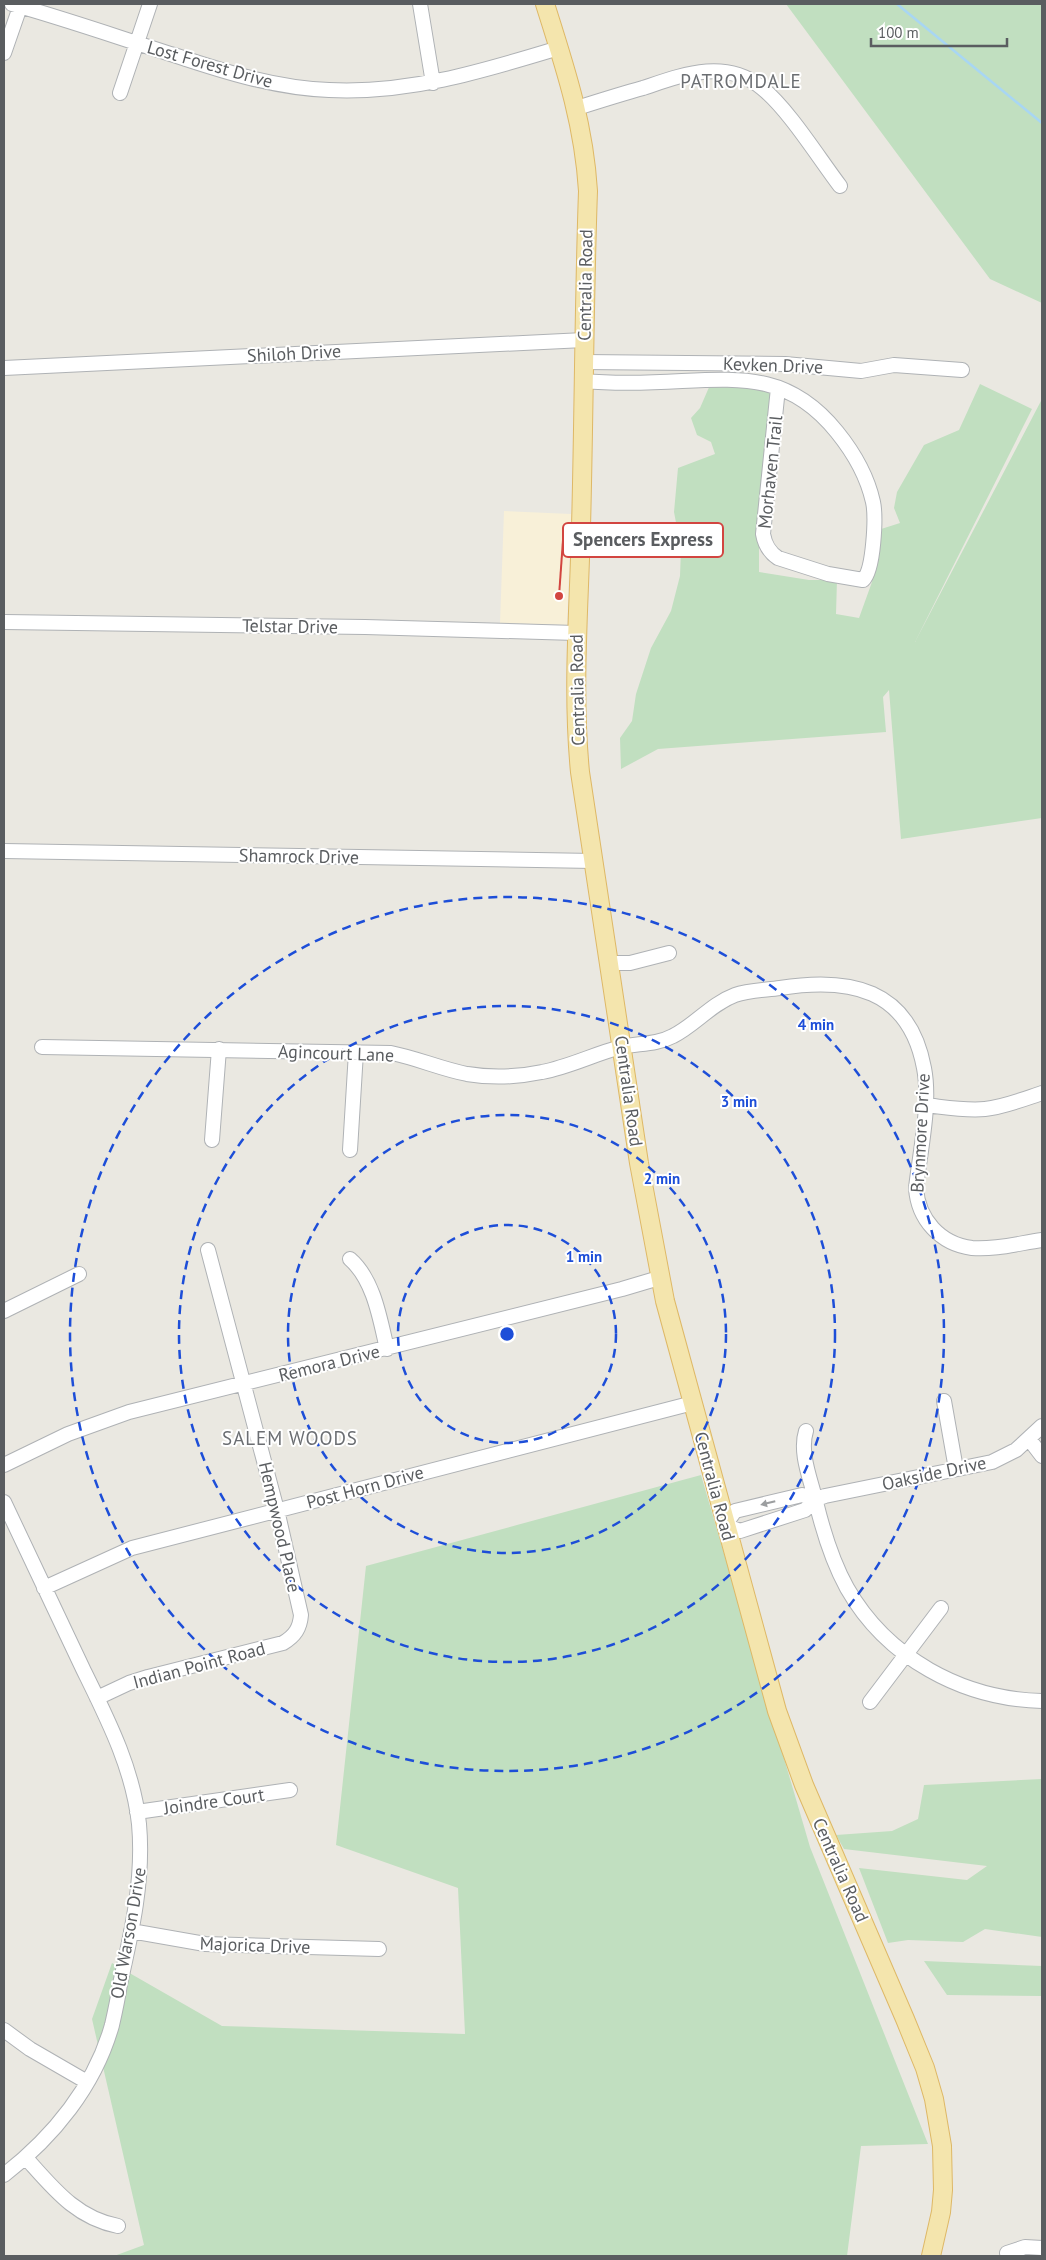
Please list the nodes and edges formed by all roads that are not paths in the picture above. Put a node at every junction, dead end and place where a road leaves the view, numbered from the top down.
1 (17, 4) edge
2 (150, 4) edge
3 (420, 4) edge
4 (545, 4) edge
5 (137, 43) junction
6 (559, 48) junction
7 (4, 53) edge
8 (433, 83) junction
9 (120, 93) dead end
10 (577, 108) junction
11 (840, 186) dead end
12 (584, 340) junction
13 (583, 362) junction
14 (4, 368) edge
15 (962, 370) dead end
16 (583, 381) junction
17 (778, 388) junction
18 (4, 622) edge
19 (576, 633) junction
20 (4, 851) edge
21 (594, 861) junction
22 (669, 952) dead end
23 (609, 963) junction
24 (42, 1047) dead end
25 (622, 1047) junction
26 (219, 1049) junction
27 (356, 1052) junction
28 (1042, 1093) edge
29 (925, 1105) junction
30 (212, 1140) dead end
31 (350, 1150) dead end
32 (1042, 1240) edge
33 (208, 1250) dead end
34 (350, 1259) dead end
35 (79, 1274) dead end
36 (659, 1278) junction
37 (4, 1311) edge
38 (387, 1349) junction
39 (245, 1384) junction
40 (944, 1401) dead end
41 (693, 1403) junction
42 (1042, 1426) edge
43 (806, 1431) dead end
44 (1029, 1439) junction
45 (1042, 1456) edge
46 (4, 1465) edge
47 (956, 1469) junction
48 (816, 1499) junction
49 (4, 1502) edge
50 (277, 1510) junction
51 (725, 1525) junction
52 (44, 1588) junction
53 (941, 1608) dead end
54 (298, 1629) joint
55 (906, 1654) junction
56 (97, 1698) junction
57 (1042, 1701) edge
58 (870, 1702) dead end
59 (290, 1790) dead end
60 (137, 1812) junction
61 (132, 1931) junction
62 (379, 1949) dead end
63 (4, 2030) edge
64 (87, 2082) junction
65 (26, 2158) junction
66 (4, 2175) edge
67 (118, 2226) dead end
68 (1042, 2248) edge
69 (1007, 2253) dead end
70 (931, 2256) edge

1 - 5 street, Lost Forest Drive
1 - 7 street
2 - 5 street
3 - 8 street
4 - 6 main road, Centralia Road
5 - 8 street, Lost Forest Drive
5 - 9 street
6 - 8 street, Lost Forest Drive
6 - 10 main road, Centralia Road
10 - 11 street
10 - 12 main road, Centralia Road
12 - 13 main road, Centralia Road
12 - 14 street, Shiloh Drive
13 - 15 street, Kevken Drive
13 - 16 main road, Centralia Road
16 - 17 street, Morhaven Trail
16 - 19 main road, Centralia Road
17 - 17 street, Morhaven Trail
18 - 19 street, Telstar Drive
19 - 21 main road, Centralia Road
20 - 21 street, Shamrock Drive
21 - 23 main road, Centralia Road
22 - 23 street
23 - 25 main road, Centralia Road
24 - 26 street, Agincourt Lane
25 - 27 street, Agincourt Lane
25 - 29 street, Brynmore Drive
25 - 36 main road, Centralia Road
26 - 27 street, Agincourt Lane
26 - 30 street
27 - 31 street
28 - 29 street
29 - 32 street, Brynmore Drive
33 - 39 street, Hempwood Place
34 - 38 street
35 - 37 street
36 - 38 street, Remora Drive
36 - 41 main road, Centralia Road
38 - 39 street, Remora Drive
39 - 46 street, Remora Drive
39 - 50 street, Hempwood Place
40 - 47 street
41 - 50 street, Post Horn Drive
41 - 51 main road, Centralia Road
42 - 44 street, Oakside Drive
43 - 48 street
44 - 45 street
44 - 47 street, Oakside Drive
47 - 48 street, Oakside Drive
48 - 51 street, Oakside Drive
48 -> 51 street, Oakside Drive
48 - 55 street
49 - 52 street, Old Warson Drive
50 - 52 street, Post Horn Drive
50 - 54 street, Hempwood Place
51 - 70 main road, Centralia Road
52 - 56 street, Old Warson Drive
53 - 55 street
54 - 56 street, Indian Point Road
55 - 57 street
55 - 58 street
56 - 60 street, Old Warson Drive
59 - 60 street, Joindre Court
60 - 61 street, Old Warson Drive
61 - 62 street, Majorica Drive
61 - 64 street, Old Warson Drive
63 - 64 street
64 - 65 street, Old Warson Drive
65 - 66 street, Old Warson Drive
65 - 67 street
68 - 69 street

